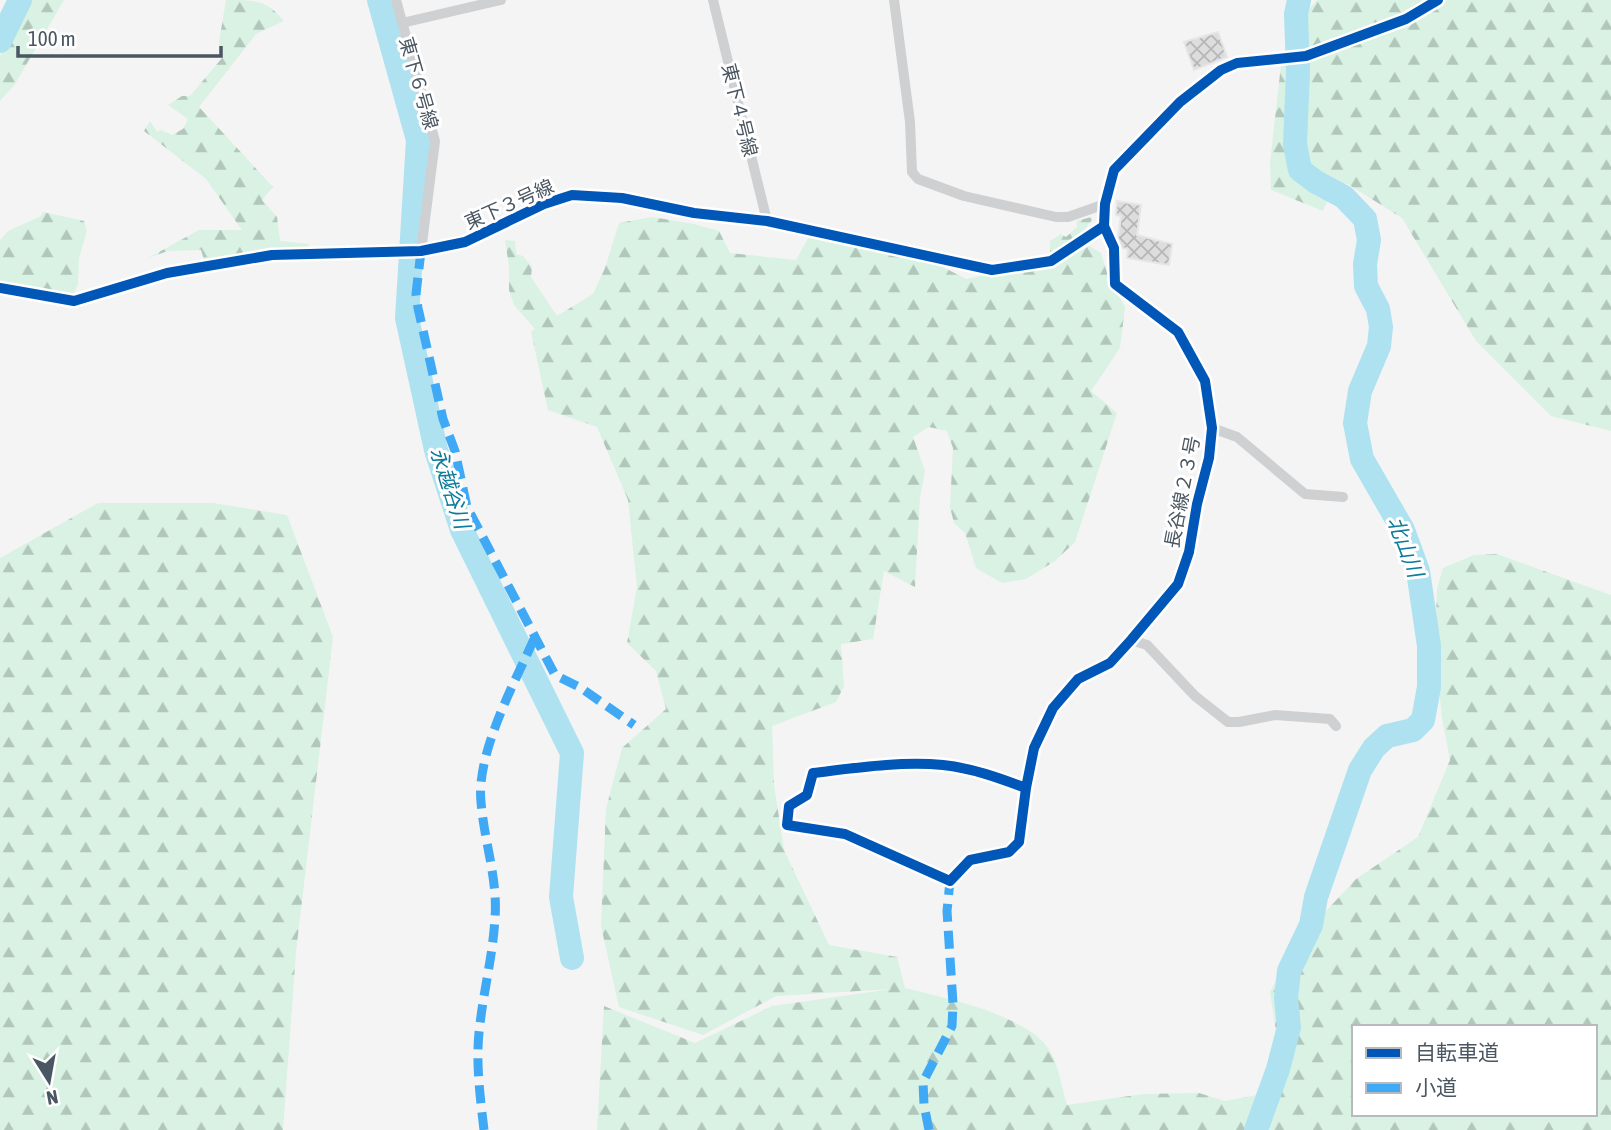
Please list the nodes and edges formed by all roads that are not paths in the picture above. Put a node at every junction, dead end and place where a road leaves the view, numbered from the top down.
1 (397, 0) edge
2 (501, 0) edge
3 (713, 0) edge
4 (894, 0) edge
5 (1438, 0) edge
6 (402, 23) junction
7 (1105, 204) junction
8 (767, 220) junction
9 (1104, 226) junction
10 (420, 251) junction
11 (0, 288) edge
12 (1212, 428) junction
13 (1342, 498) dead end
14 (1131, 639) junction
15 (1336, 726) dead end
16 (1026, 788) junction

1 - 6 street, 東下６号線
2 - 6 street
3 - 8 street, 東下４号線
4 - 7 street
5 - 7 street, 長谷線２３号
6 - 10 street, 東下６号線
7 - 9 street, 長谷線２３号
8 - 9 street, 東下３号線
8 - 10 street, 東下３号線
9 - 12 street, 長谷線２３号
10 - 11 street, 東下３号線
12 - 13 street
12 - 14 street, 長谷線２３号
14 - 15 street
14 - 16 street, 長谷線２３号
16 - 16 street, 長谷線２３号

